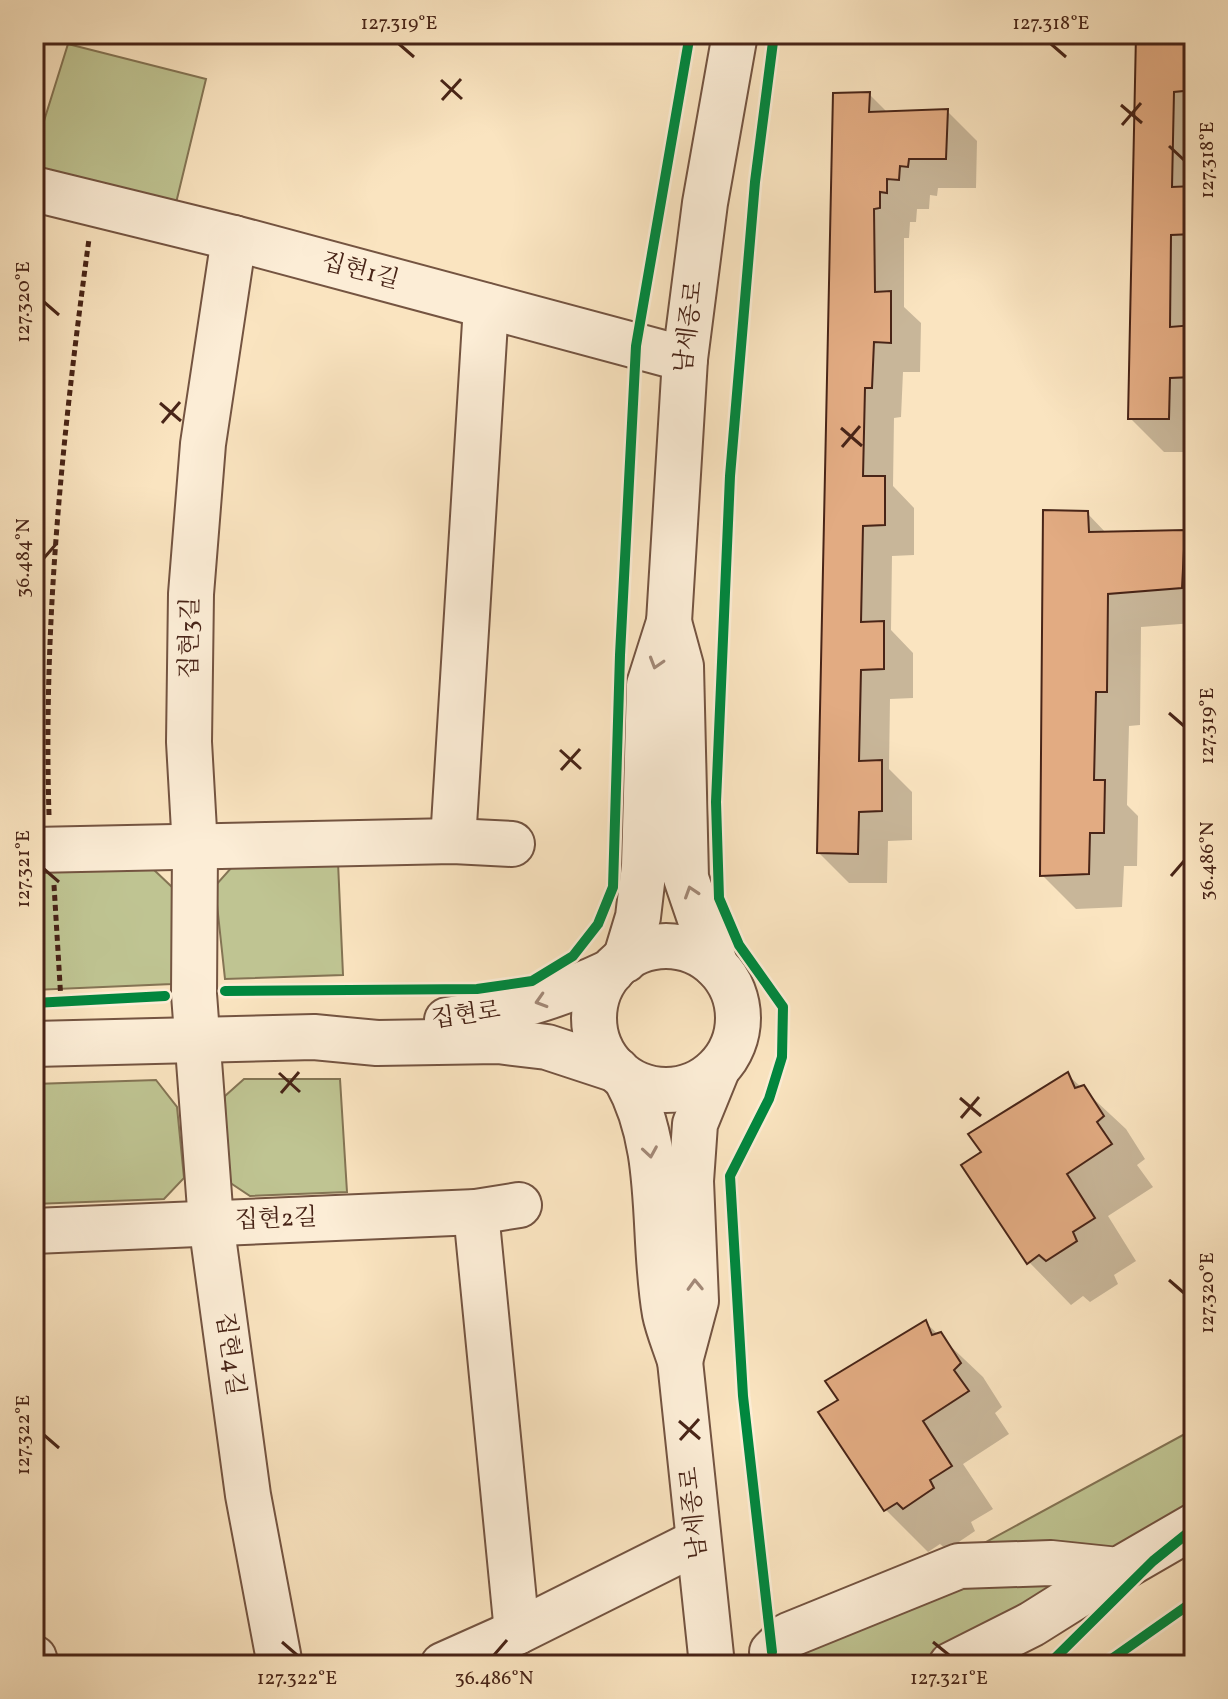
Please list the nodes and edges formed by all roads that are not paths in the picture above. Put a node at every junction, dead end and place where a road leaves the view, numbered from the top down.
1 (735, 34) edge
2 (34, 189) edge
3 (234, 238) junction
4 (486, 306) junction
5 (685, 359) junction
6 (669, 622) junction
7 (453, 841) junction
8 (512, 844) dead end
9 (195, 848) junction
10 (46, 850) edge
11 (618, 965) junction
12 (716, 966) junction
13 (314, 1037) junction
14 (196, 1040) junction
15 (34, 1044) edge
16 (717, 1070) junction
17 (622, 1074) junction
18 (519, 1205) dead end
19 (476, 1212) junction
20 (211, 1222) junction
21 (34, 1231) edge
22 (680, 1361) junction
23 (1194, 1526) edge
24 (697, 1542) junction
25 (1118, 1570) junction
26 (517, 1632) junction
27 (772, 1652) dead end
28 (34, 1658) edge
29 (36, 1665) edge
30 (280, 1665) edge
31 (443, 1665) edge
32 (712, 1665) edge
33 (951, 1665) edge

1 - 5 street, 남세종로
2 - 3 street, 집현1길
3 - 4 street, 집현1길
3 - 9 street, 집현3길
4 - 5 street, 집현1길
4 - 7 street
5 - 6 street, 남세종로
6 -> 11 street, 남세종로
12 -> 6 street, 남세종로
7 - 8 street
7 - 9 street
9 - 10 street
9 - 14 street, 집현3길
11 - 12 street
11 -> 13 street, 집현로
11 - 17 street
12 - 16 street
13 - 14 street, 집현로
13 - 17 street, 집현로
14 - 15 street, 집현로
14 - 20 street, 집현4길
16 - 17 street
22 -> 16 street, 남세종로
17 -> 22 street, 남세종로
18 - 19 street, 집현2길
19 - 20 street, 집현2길
19 - 26 street
20 - 21 street, 집현2길
20 - 30 street, 집현4길
22 - 24 street, 남세종로
23 - 25 street
24 - 26 street
24 - 32 street, 남세종로
25 - 27 street
25 - 33 street
26 - 31 street
28 - 29 street

